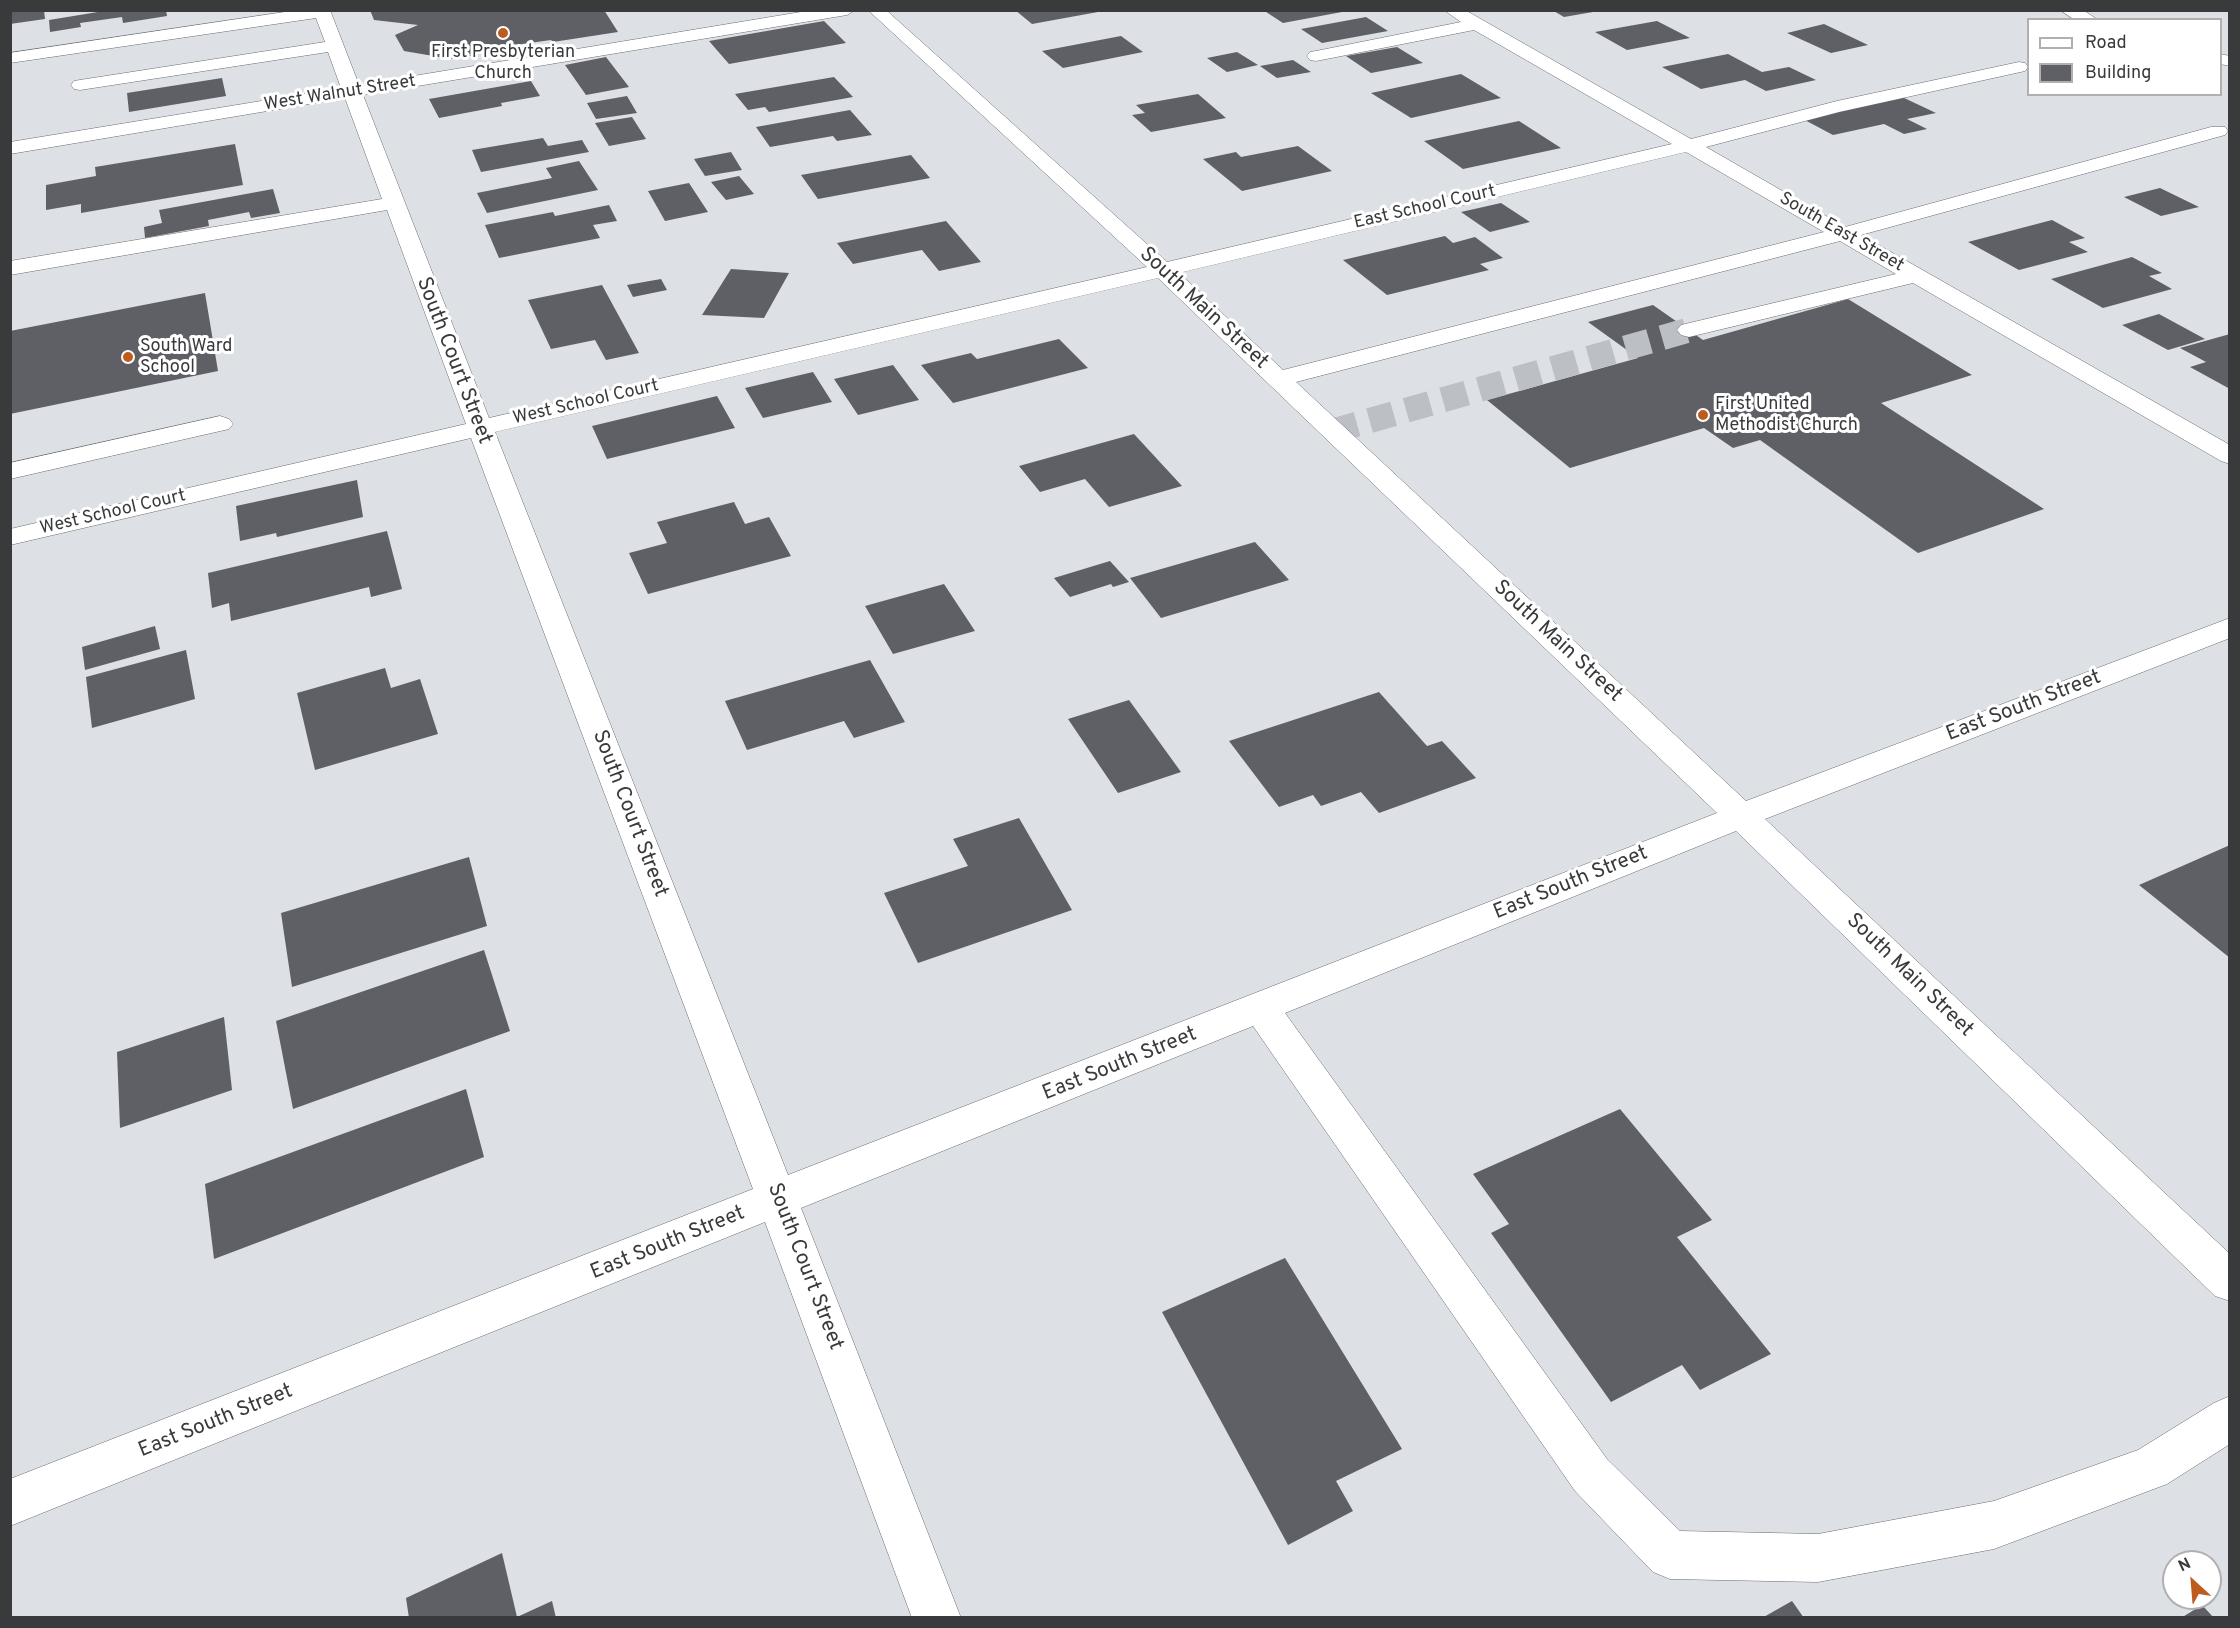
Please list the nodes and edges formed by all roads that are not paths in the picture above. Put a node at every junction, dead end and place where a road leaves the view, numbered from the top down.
1 (847, 10) edge
2 (876, 10) edge
3 (1452, 10) edge
4 (2068, 10) edge
5 (322, 11) edge
6 (2086, 18) edge
7 (1476, 24) junction
8 (335, 46) junction
9 (1316, 56) dead end
10 (10, 58) edge
11 (2019, 67) dead end
12 (80, 85) dead end
13 (352, 92) junction
14 (2218, 131) dead end
15 (1688, 146) junction
16 (10, 148) edge
17 (393, 203) junction
18 (1842, 234) junction
19 (10, 268) edge
20 (1162, 270) junction
21 (1915, 276) junction
22 (1689, 330) tunnel mouth
23 (1278, 379) junction
24 (220, 424) dead end
25 (479, 428) junction
26 (2229, 456) edge
27 (10, 471) edge
28 (10, 537) edge
29 (2229, 627) edge
30 (1742, 816) junction
31 (1261, 1008) junction
32 (779, 1200) junction
33 (2229, 1282) edge
34 (2229, 1418) edge
35 (10, 1503) edge
36 (937, 1617) edge

1 - 13 street, West Walnut Street
2 - 20 street, South Main Street
3 - 7 street, South East Street
4 - 6 street
5 - 8 street, South Court Street
5 - 10 street
7 - 9 street
7 - 15 street, South East Street
8 - 12 street
8 - 13 street, South Court Street
11 - 15 street, East School Court
13 - 16 street, West Walnut Street
13 - 17 street, South Court Street
14 - 18 street
15 - 18 street, South East Street
15 - 20 street, East School Court
17 - 19 street
17 - 25 street, South Court Street
18 - 21 street, South East Street
18 - 23 street
20 - 23 street, South Main Street
20 - 25 street, West School Court
21 - 22 street
21 - 26 street, South East Street
23 - 30 street, South Main Street
24 - 27 street
25 - 28 street, West School Court
25 - 32 street, South Court Street
29 - 30 street, East South Street
30 - 31 street, East South Street
30 - 33 street, South Main Street
31 - 32 street, East South Street
31 - 34 street
32 - 35 street, East South Street
32 - 36 street, South Court Street

